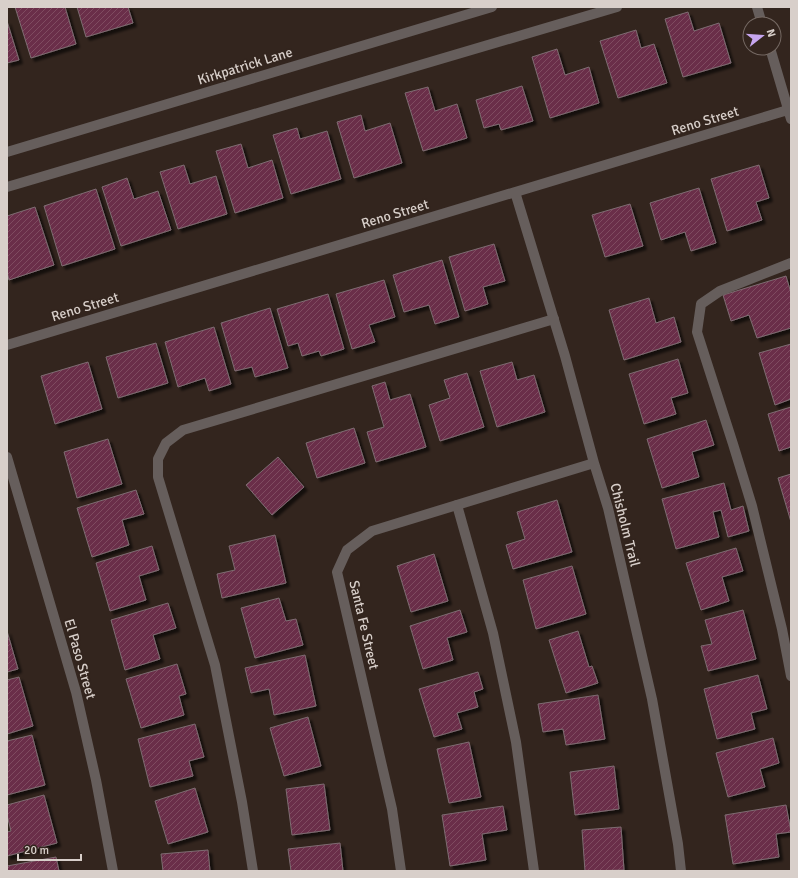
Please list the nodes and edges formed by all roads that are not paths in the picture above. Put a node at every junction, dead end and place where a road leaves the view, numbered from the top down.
1 (492, 7) edge
2 (617, 7) edge
3 (772, 56) edge
4 (790, 113) edge
5 (7, 152) edge
6 (7, 187) edge
7 (515, 192) junction
8 (791, 262) edge
9 (554, 319) junction
10 (7, 345) edge
11 (7, 457) edge
12 (594, 463) junction
13 (457, 505) junction
14 (791, 676) edge
15 (113, 871) edge
16 (253, 871) edge
17 (401, 871) edge
18 (534, 871) edge
19 (681, 871) edge

1 - 5 street, Kirkpatrick Lane
2 - 6 street
3 - 4 street
4 - 7 street, Reno Street
7 - 9 street, Chisholm Trail
7 - 10 street, Reno Street
8 - 14 street
9 - 12 street, Chisholm Trail
9 - 16 street
11 - 15 street, El Paso Street
12 - 13 street, Santa Fe Street
12 - 19 street, Chisholm Trail
13 - 17 street, Santa Fe Street
13 - 18 street

